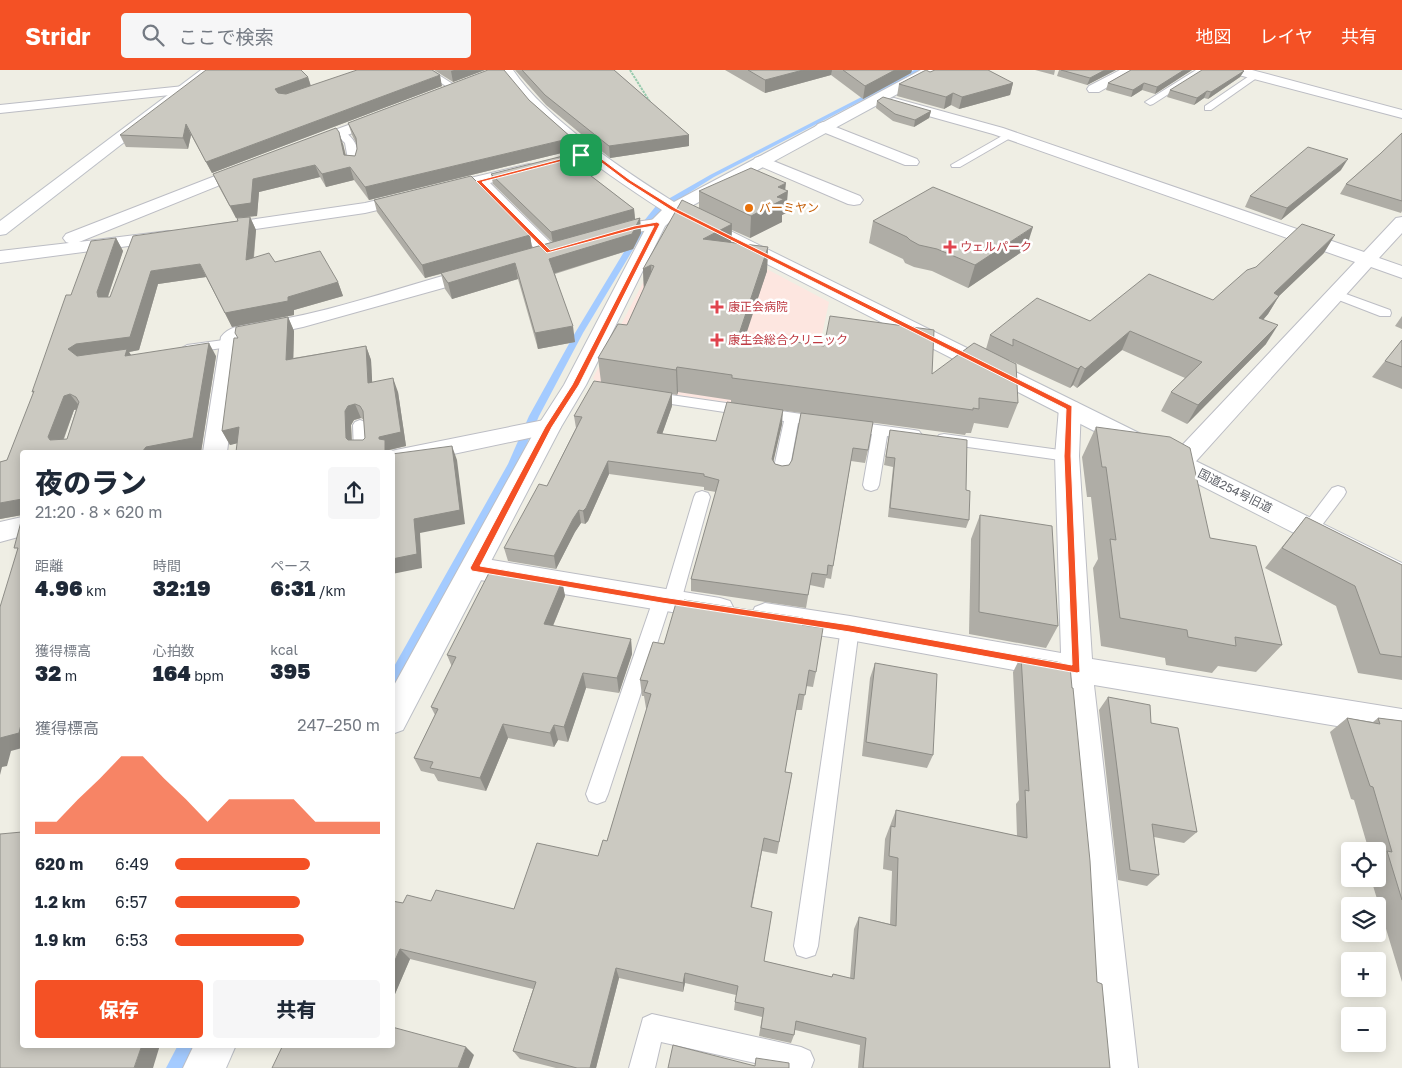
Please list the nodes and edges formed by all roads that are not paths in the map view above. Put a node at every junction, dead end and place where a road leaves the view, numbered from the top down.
1 (210, 70) edge
2 (425, 70) edge
3 (931, 70) edge
4 (1130, 70) edge
5 (1202, 70) edge
6 (1236, 70) edge
7 (498, 72) edge
8 (1255, 75) junction
9 (471, 81) edge
10 (455, 88) junction
11 (1094, 89) dead end
12 (184, 90) junction
13 (437, 94) edge
14 (878, 97) junction
15 (1150, 102) dead end
16 (402, 108) edge
17 (1208, 108) dead end
18 (0, 109) edge
19 (1402, 114) edge
20 (823, 127) junction
21 (340, 133) junction
22 (1009, 135) junction
23 (288, 153) edge
24 (761, 161) junction
25 (911, 162) dead end
26 (261, 163) edge
27 (354, 165) edge
28 (544, 165) edge
29 (956, 165) dead end
30 (478, 181) junction
31 (854, 200) dead end
32 (673, 209) junction
33 (1402, 222) edge
34 (657, 224) junction
35 (0, 230) edge
36 (38, 252) junction
37 (0, 257) edge
38 (1366, 260) junction
39 (492, 268) edge
40 (1402, 272) edge
41 (1335, 294) junction
42 (1385, 313) dead end
43 (231, 343) junction
44 (173, 351) edge
45 (632, 394) edge
46 (1070, 408) junction
47 (792, 418) junction
48 (360, 424) edge
49 (549, 427) junction
50 (880, 430) junction
51 (216, 450) edge
52 (362, 450) edge
53 (1067, 456) junction
54 (395, 458) edge
55 (1180, 463) junction
56 (781, 472) edge
57 (871, 485) dead end
58 (1338, 492) dead end
59 (702, 497) dead end
60 (1310, 529) junction
61 (474, 568) junction
62 (1402, 575) edge
63 (667, 601) junction
64 (850, 628) junction
65 (1077, 669) junction
66 (395, 714) edge
67 (1402, 724) edge
68 (597, 794) dead end
69 (806, 946) dead end
70 (214, 1048) edge
71 (801, 1060) dead end
72 (204, 1068) edge
73 (642, 1068) edge
74 (1117, 1068) edge

1 - 12 street
2 - 10 lane
3 - 14 street
4 - 11 street
5 - 15 lane
6 - 8 street
7 - 32 street, 国道254号旧道
8 - 17 lane
8 - 19 street
9 - 10 street
10 - 13 street
12 - 18 street
12 - 35 street
14 - 20 street
14 - 22 street
16 - 21 street
20 - 24 street
20 - 25 street
21 - 23 street
21 - 27 lane
22 - 29 lane
22 - 38 street
24 - 31 street
24 - 32 street
26 - 36 street
28 - 30 street
30 - 34 street
30 - 36 street
32 - 34 street
32 - 46 street, 国道254号旧道
33 - 38 street
34 - 49 street
36 - 37 street
38 - 40 street
38 - 41 street
39 - 43 street
41 - 42 lane
41 - 55 street
43 - 44 lane
43 - 51 street
45 - 47 lane
46 - 53 street
46 - 55 street, 国道254号旧道
47 - 50 lane
47 - 56 lane
48 - 52 lane
49 - 54 street
49 - 61 street
50 - 53 lane
50 - 57 lane
53 - 65 street
55 - 60 street, 国道254号旧道
58 - 60 lane
59 - 63 lane
60 - 62 street, 国道254号旧道
61 - 63 street
61 - 66 street
63 - 64 street
63 - 68 lane
64 - 65 street
64 - 69 lane
65 - 67 street
65 - 74 street
70 - 72 street
71 - 73 lane

